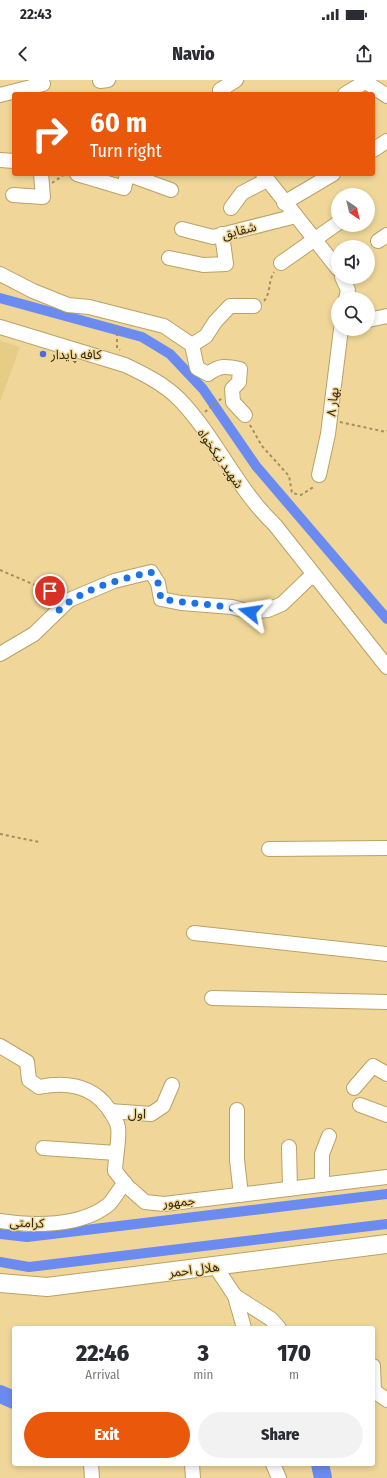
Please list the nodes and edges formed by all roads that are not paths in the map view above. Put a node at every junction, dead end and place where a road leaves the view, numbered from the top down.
1 (236, 80) edge
2 (364, 81) edge
3 (44, 86) edge
4 (220, 88) edge
5 (15, 92) edge
6 (348, 92) edge
7 (12, 93) edge
8 (0, 95) edge
9 (387, 96) edge
10 (387, 141) edge
11 (375, 149) edge
12 (0, 160) edge
13 (12, 161) edge
14 (40, 176) edge
15 (84, 176) edge
16 (127, 176) edge
17 (132, 176) edge
18 (329, 176) edge
19 (265, 177) edge
20 (171, 190) dead end
21 (13, 195) dead end
22 (284, 203) junction
23 (231, 208) dead end
24 (296, 216) junction
25 (182, 228) dead end
26 (331, 228) edge
27 (222, 234) junction
28 (314, 239) junction
29 (169, 258) dead end
30 (331, 260) edge
31 (280, 263) road end
32 (0, 274) edge
33 (254, 306) road end
34 (387, 316) edge
35 (375, 319) edge
36 (0, 327) edge
37 (340, 336) edge
38 (192, 345) junction
39 (245, 415) road end
40 (319, 475) road end
41 (316, 577) junction
42 (0, 654) edge
43 (387, 667) edge
44 (387, 848) edge
45 (269, 849) dead end
46 (194, 933) dead end
47 (387, 954) edge
48 (212, 998) dead end
49 (387, 1002) edge
50 (0, 1046) edge
51 (387, 1074) edge
52 (172, 1085) dead end
53 (354, 1088) dead end
54 (360, 1105) dead end
55 (237, 1110) dead end
56 (110, 1111) junction
57 (387, 1115) edge
58 (329, 1136) dead end
59 (43, 1148) dead end
60 (289, 1148) dead end
61 (116, 1153) junction
62 (387, 1177) edge
63 (125, 1183) junction
64 (322, 1185) junction
65 (290, 1189) junction
66 (241, 1194) junction
67 (0, 1221) edge
68 (387, 1244) edge
69 (215, 1266) junction
70 (0, 1283) edge
71 (235, 1296) junction
72 (243, 1326) edge
73 (277, 1326) edge
74 (375, 1392) edge
75 (387, 1400) edge
76 (91, 1466) edge
77 (192, 1466) edge
78 (92, 1478) edge
79 (193, 1478) edge

1 - 4 street
2 - 6 street
2 - 9 street
3 - 5 street
7 - 8 street
10 - 11 street
12 - 13 street
14 - 21 street
15 - 16 street
17 - 20 street
18 - 22 street
19 - 22 street
19 - 23 street
22 - 24 street
24 - 27 street, شقایق
24 - 28 street
25 - 27 street, شقایق
26 - 28 street
27 - 29 street
28 - 30 street
28 - 31 street
32 - 38 street
33 - 38 street
34 - 35 street
36 - 41 street, شهید نیکخواه
37 - 40 street, بهار ۸
38 - 39 street
41 - 42 street
41 - 43 street, شهید نیکخواه
44 - 45 street
46 - 47 street
48 - 49 street
50 - 56 street, جمهور
51 - 53 street
52 - 56 street, اول
54 - 57 street
55 - 66 street
56 - 61 street, جمهور
58 - 64 street
59 - 61 street
60 - 65 street
61 - 63 street, جمهور
62 - 64 street, جمهور
63 - 66 street, جمهور
63 - 67 street, کرامتی
64 - 65 street, جمهور
65 - 66 street, جمهور
68 - 69 main road, هلال احمر
69 - 70 main road, هلال احمر
69 - 71 street
71 - 72 street
71 - 73 street
74 - 75 street
76 - 78 street
77 - 79 street

